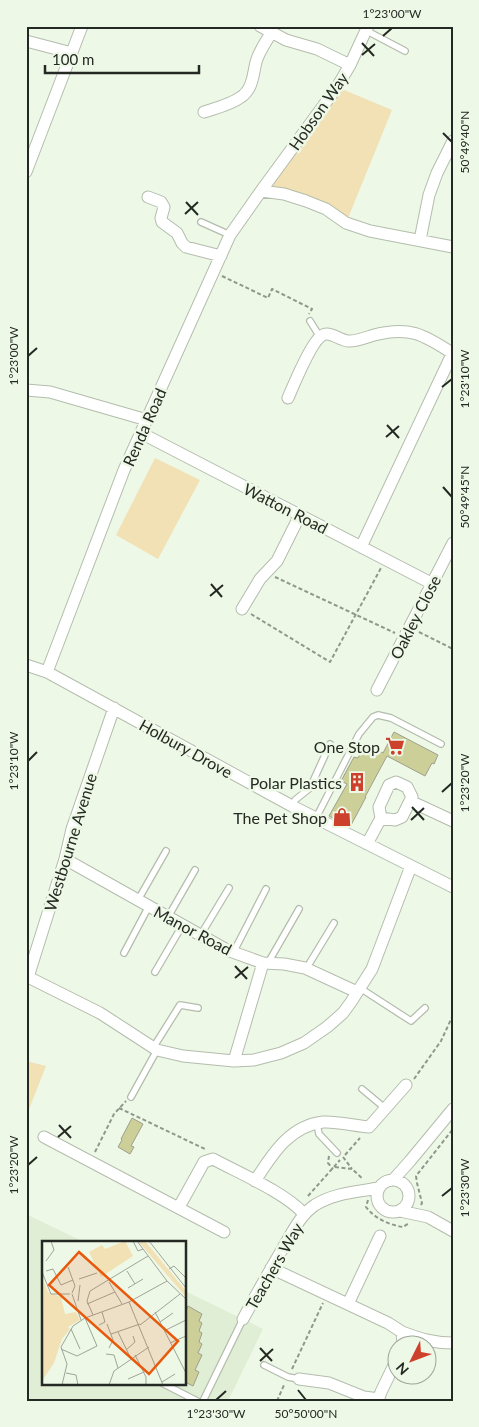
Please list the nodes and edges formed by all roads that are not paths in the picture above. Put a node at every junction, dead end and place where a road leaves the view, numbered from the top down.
1 (82, 26) edge
2 (260, 26) edge
3 (368, 28) edge
4 (271, 33) junction
5 (26, 41) edge
6 (405, 50) dead end
7 (72, 53) junction
8 (350, 65) junction
9 (204, 112) dead end
10 (453, 141) edge
11 (26, 172) edge
12 (261, 191) junction
13 (148, 197) dead end
14 (201, 222) dead end
15 (230, 235) junction
16 (420, 240) junction
17 (453, 247) edge
18 (221, 256) junction
19 (310, 321) road end
20 (320, 337) junction
21 (452, 352) edge
22 (26, 390) edge
23 (288, 398) dead end
24 (147, 420) junction
25 (141, 432) junction
26 (300, 515) junction
27 (453, 544) edge
28 (361, 547) junction
29 (431, 583) junction
30 (242, 609) road end
31 (26, 665) edge
32 (47, 672) junction
33 (377, 690) dead end
34 (114, 708) junction
35 (330, 744) dead end
36 (441, 744) dead end
37 (410, 801) junction
38 (292, 806) junction
39 (316, 818) junction
40 (382, 818) junction
41 (453, 821) edge
42 (367, 844) junction
43 (166, 851) dead end
44 (64, 859) junction
45 (411, 866) junction
46 (196, 870) dead end
47 (453, 887) edge
48 (229, 888) dead end
49 (266, 890) dead end
50 (138, 900) junction
51 (149, 906) junction
52 (300, 909) dead end
53 (168, 917) junction
54 (334, 923) dead end
55 (182, 926) junction
56 (200, 936) junction
57 (233, 952) junction
58 (124, 953) dead end
59 (265, 963) junction
60 (306, 969) junction
61 (155, 972) dead end
62 (27, 976) edge
63 (359, 990) junction
64 (198, 1008) dead end
65 (425, 1008) dead end
66 (155, 1049) junction
67 (234, 1061) junction
68 (406, 1085) road end
69 (362, 1089) dead end
70 (131, 1097) road end
71 (386, 1109) junction
72 (453, 1109) edge
73 (317, 1124) junction
74 (44, 1137) dead end
75 (337, 1153) dead end
76 (410, 1161) junction
77 (393, 1180) junction
78 (255, 1181) junction
79 (406, 1186) junction
80 (371, 1193) junction
81 (409, 1199) junction
82 (178, 1207) junction
83 (301, 1210) junction
84 (400, 1211) junction
85 (418, 1211) junction
86 (453, 1231) edge
87 (224, 1232) dead end
88 (380, 1236) dead end
89 (271, 1268) junction
90 (348, 1304) junction
91 (243, 1319) joint
92 (402, 1332) joint
93 (453, 1343) edge
94 (264, 1366) dead end
95 (293, 1378) joint
96 (386, 1382) edge
97 (164, 1384) edge
98 (379, 1400) edge
99 (197, 1401) edge
100 (203, 1401) edge

1 - 7 street
2 - 4 street
3 - 6 lane
3 - 8 street, Hobson Way
4 - 8 street
4 - 9 street
5 - 7 street
7 - 11 street
8 - 12 street, Hobson Way
10 - 16 street
12 - 15 street, Renda Road
12 - 16 street
13 - 18 street
14 - 15 lane
15 - 18 street, Renda Road
16 - 17 street
18 - 24 street, Renda Road
19 - 20 lane
20 - 21 street
20 - 23 street
21 - 28 street
22 - 24 street
24 - 25 street, Renda Road
25 - 26 street, Watton Road
25 - 32 street, Renda Road
26 - 28 street, Watton Road
26 - 30 street
27 - 29 street, Oakley Close
28 - 29 street, Watton Road
29 - 33 street, Oakley Close
31 - 32 street, Holbury Drove
32 - 34 street, Holbury Drove
34 - 38 street, Holbury Drove
34 - 44 street, Westbourne Avenue
35 - 38 lane
36 - 39 lane
37 - 40 street
37 - 40 street
37 - 41 street
38 - 39 street, Holbury Drove
39 - 42 street, Holbury Drove
40 - 42 street
42 - 45 street, Holbury Drove
43 - 50 lane
44 - 50 street, Manor Road
44 - 62 street, Westbourne Avenue
45 - 47 street, Holbury Drove
45 - 63 street
46 - 53 lane
48 - 56 lane
49 - 57 lane
50 - 51 street, Manor Road
51 - 53 street, Manor Road
51 - 58 lane
52 - 59 lane
53 - 55 street, Manor Road
54 - 60 lane
55 - 56 street, Manor Road
55 - 61 lane
56 - 57 street, Manor Road
57 - 59 street, Manor Road
59 - 60 street, Manor Road
59 - 67 street
60 - 63 street, Manor Road
62 - 66 street
63 - 65 lane
63 - 67 street
64 - 66 lane
66 - 67 street
66 - 70 lane
68 - 71 street
69 - 71 lane
71 - 73 street
72 - 76 street
73 - 75 lane
73 - 78 street
74 - 82 street
76 - 77 street
76 - 79 street
77 - 79 street
77 - 80 street
78 - 82 street
78 - 83 street
79 - 81 street
80 - 83 street, Teachers Way
80 - 84 street
81 - 84 street
81 - 85 street
82 - 87 street
83 - 89 street, Teachers Way
84 - 85 street
85 - 86 street
88 - 90 street
89 - 90 street
89 - 91 street, Teachers Way
90 - 92 street
91 - 100 lane
92 - 93 street
94 - 95 lane
95 - 98 street
96 - 98 street
97 - 99 lane

